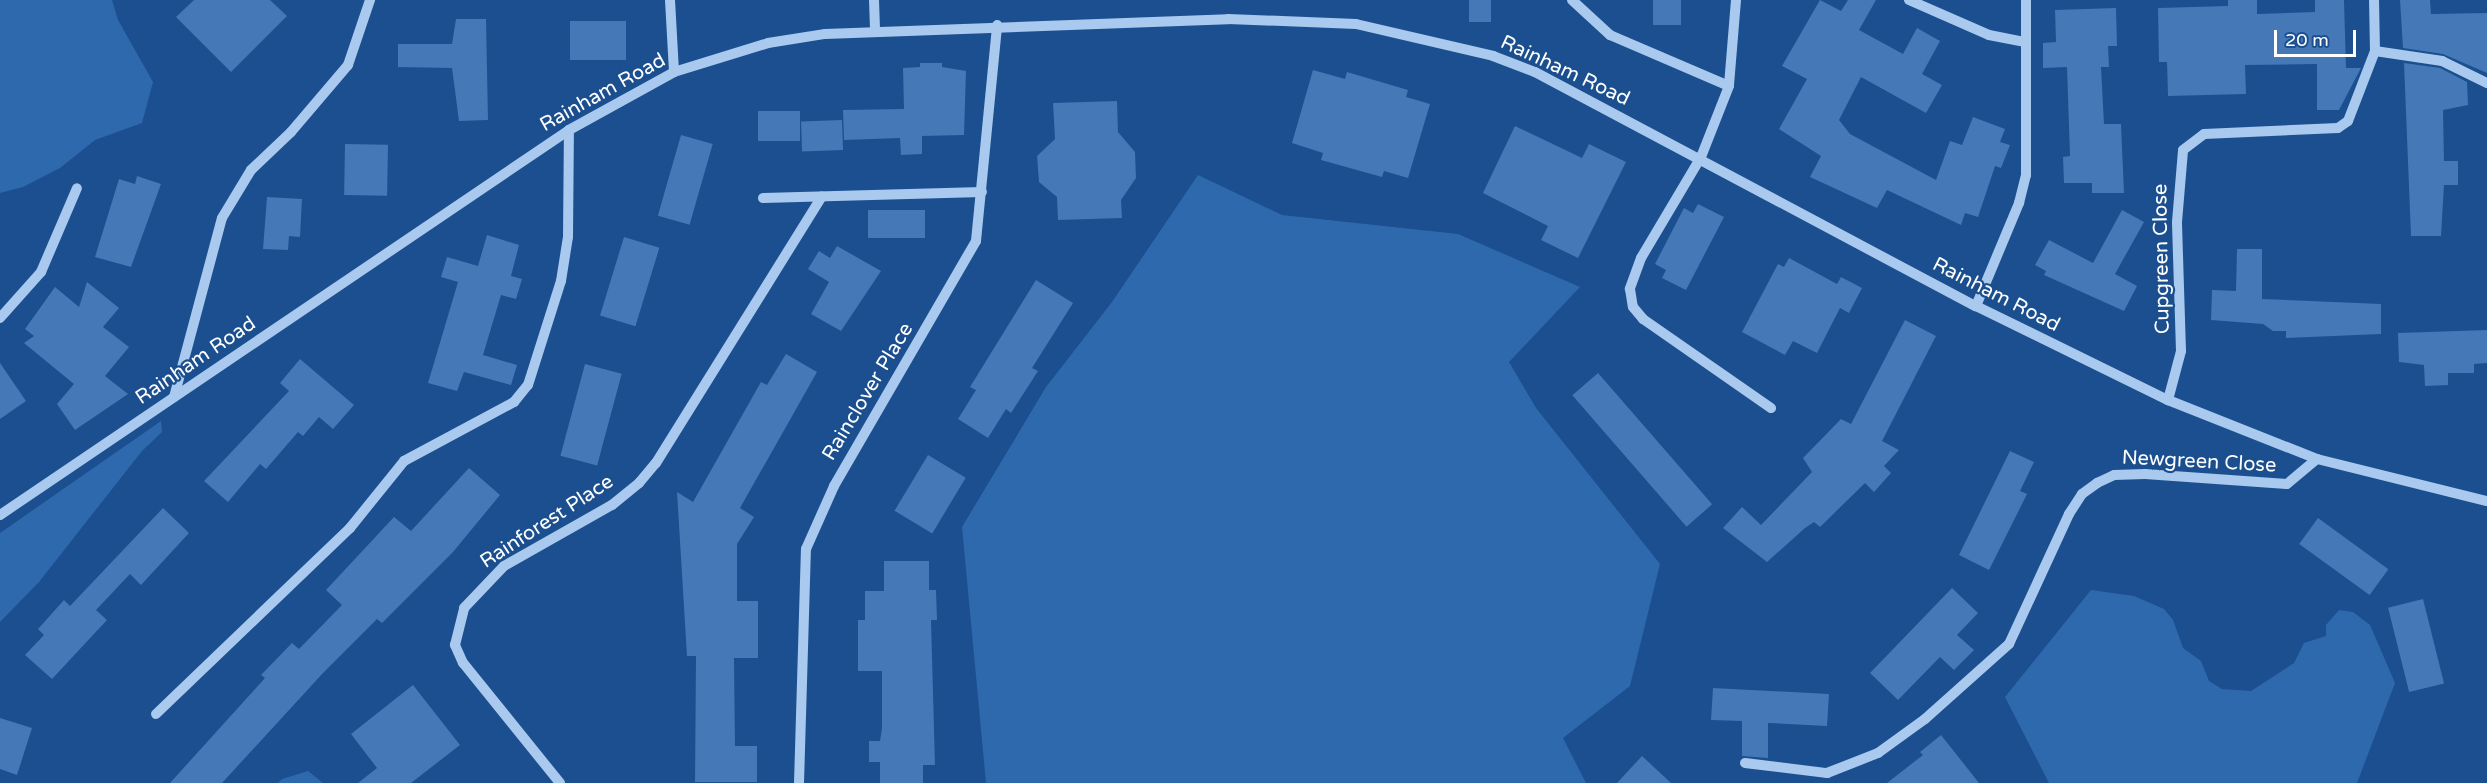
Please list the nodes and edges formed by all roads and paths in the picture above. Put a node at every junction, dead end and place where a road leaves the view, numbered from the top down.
1 (370, 0) edge
2 (670, 0) edge
3 (874, 0) edge
4 (1572, 0) edge
5 (1736, 0) edge
6 (1909, 0) edge
7 (2026, 0) edge
8 (2374, 0) edge
9 (997, 26) junction
10 (875, 32) junction
11 (2025, 42) junction
12 (2375, 51) junction
13 (674, 72) junction
14 (2487, 83) edge
15 (1729, 86) junction
16 (569, 130) junction
17 (1701, 157) junction
18 (77, 188) dead end
19 (982, 192) junction
20 (822, 196) junction
21 (763, 198) dead end
22 (1976, 306) junction
23 (0, 318) edge
24 (174, 397) junction
25 (2168, 400) junction
26 (1771, 408) dead end
27 (2317, 459) junction
28 (2487, 501) edge
29 (0, 515) edge
30 (156, 714) dead end
31 (1746, 763) dead end
32 (560, 783) edge
33 (799, 783) edge

1 - 24 street
2 - 13 street
3 - 10 street
4 - 15 street
5 - 15 street
6 - 11 street
7 - 11 street
8 - 12 street, Cupgreen Close
9 - 10 street, Rainham Road
9 - 17 street, Rainham Road
9 - 19 street, Rainclover Place
10 - 13 street, Rainham Road
11 - 22 street
12 - 14 street
12 - 25 street, Cupgreen Close
13 - 16 street, Rainham Road
15 - 17 street
16 - 24 street, Rainham Road
16 - 30 street
17 - 22 street, Rainham Road
17 - 26 street
18 - 23 street
19 - 20 street
19 - 33 street, Rainclover Place
20 - 21 street
20 - 32 street, Rainforest Place
22 - 25 street, Rainham Road
24 - 29 street, Rainham Road
25 - 27 street, Rainham Road
27 - 28 street, Rainham Road
27 - 31 street, Newgreen Close

